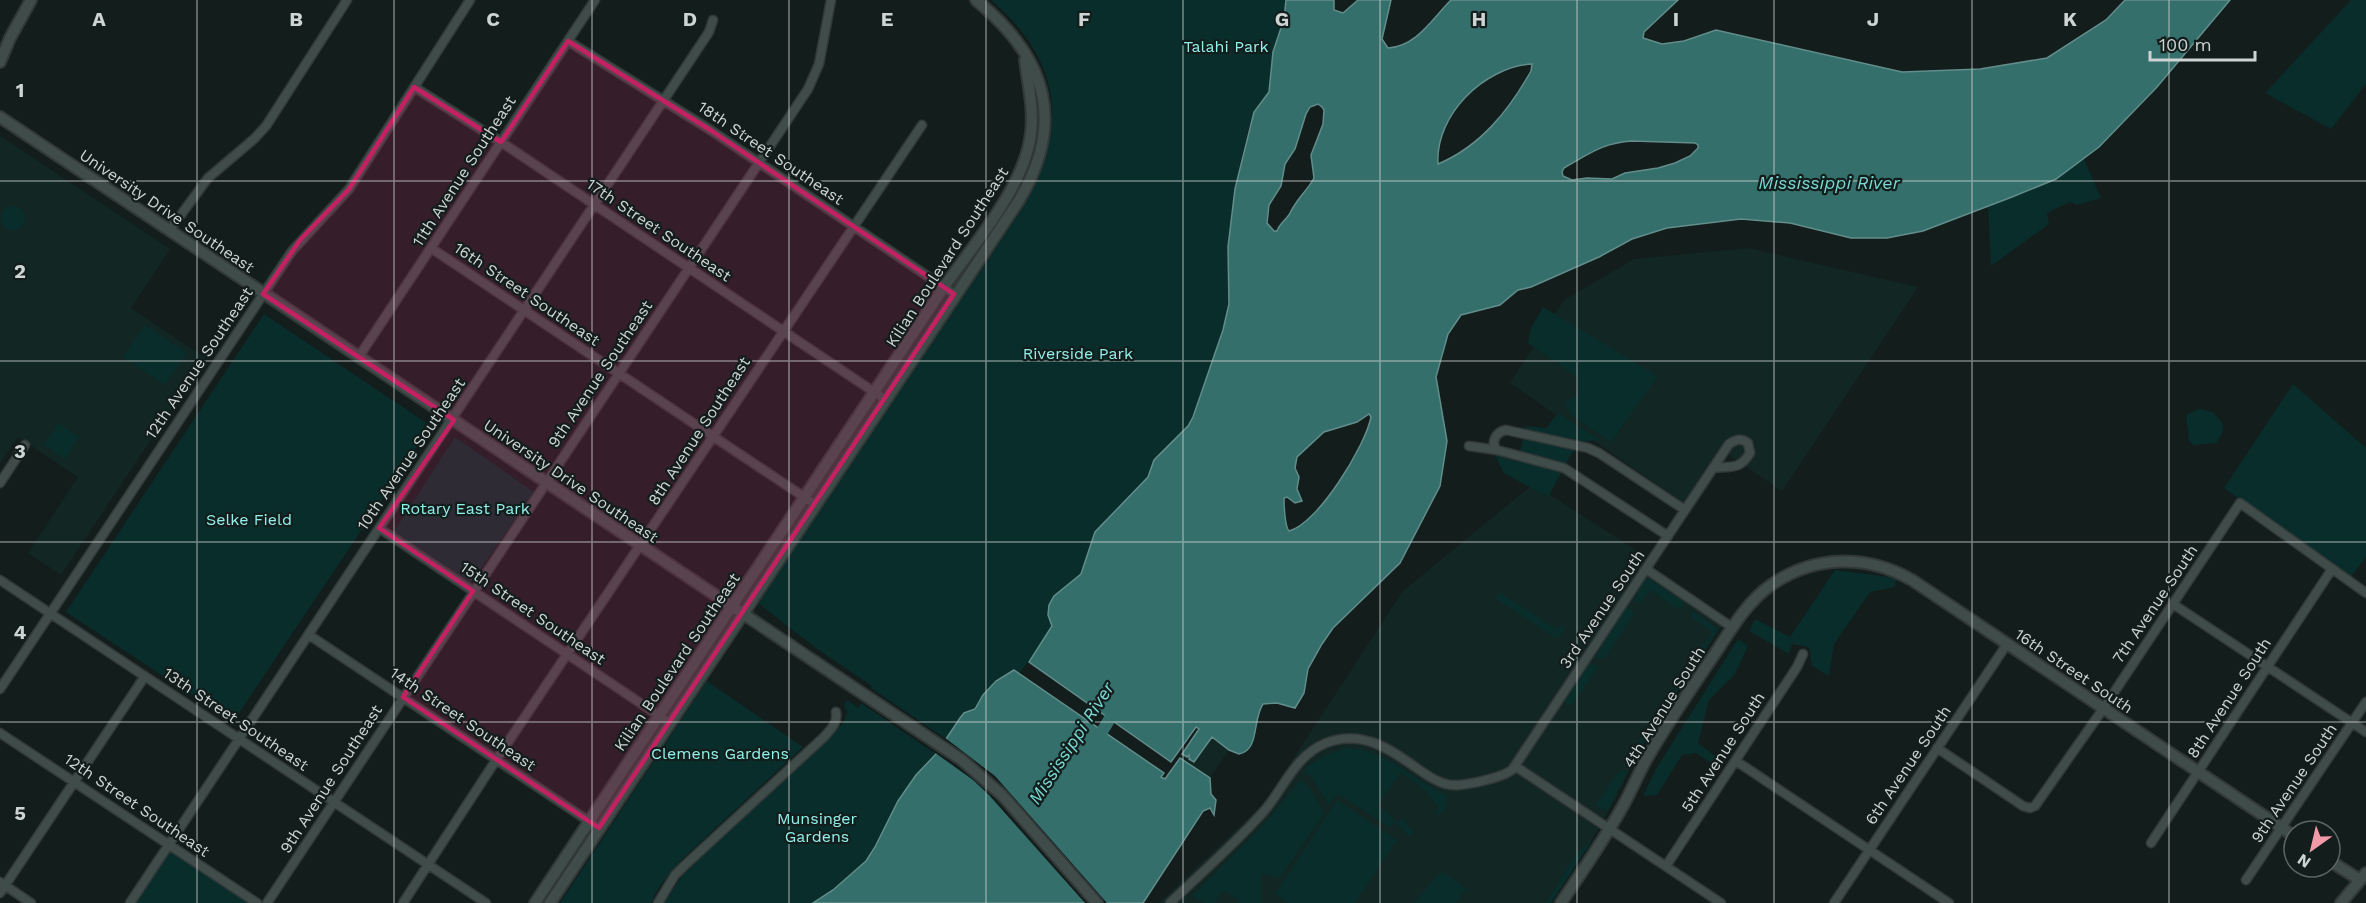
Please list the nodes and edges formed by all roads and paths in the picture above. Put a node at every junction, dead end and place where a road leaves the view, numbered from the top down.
1 (31, 0) edge
2 (346, 0) edge
3 (470, 0) edge
4 (595, 0) edge
5 (831, 0) edge
6 (976, 0) edge
7 (713, 20) dead end
8 (568, 41) junction
9 (1024, 54) junction
10 (0, 62) edge
11 (414, 87) junction
12 (665, 100) junction
13 (0, 117) edge
14 (922, 125) dead end
15 (501, 142) junction
16 (759, 162) junction
17 (595, 206) junction
18 (853, 225) junction
19 (169, 231) junction
20 (431, 248) junction
21 (689, 268) junction
22 (945, 287) junction
23 (263, 294) junction
24 (954, 294) junction
25 (526, 310) junction
26 (783, 331) junction
27 (358, 358) junction
28 (619, 373) junction
29 (876, 393) junction
30 (886, 400) junction
31 (453, 420) junction
32 (714, 437) junction
33 (25, 445) dead end
34 (1469, 446) dead end
35 (1497, 450) junction
36 (1713, 468) junction
37 (0, 483) edge
38 (546, 483) junction
39 (805, 498) junction
40 (816, 505) junction
41 (1685, 510) junction
42 (379, 528) junction
43 (1668, 536) junction
44 (641, 546) junction
45 (1827, 562) joint
46 (1646, 569) junction
47 (2332, 569) junction
48 (0, 580) edge
49 (473, 591) junction
50 (2366, 593) edge
51 (2173, 604) junction
52 (732, 608) junction
53 (50, 613) junction
54 (742, 614) junction
55 (1732, 627) junction
56 (309, 636) junction
57 (2007, 644) junction
58 (567, 654) junction
59 (1803, 654) dead end
60 (2267, 666) junction
61 (145, 676) junction
62 (0, 689) edge
63 (403, 697) junction
64 (2366, 702) edge
65 (2103, 709) junction
66 (836, 712) dead end
67 (659, 716) junction
68 (670, 723) junction
69 (2352, 723) junction
70 (2366, 732) edge
71 (0, 733) edge
72 (240, 739) junction
73 (1937, 748) junction
74 (496, 760) junction
75 (1736, 761) junction
76 (1515, 766) junction
77 (2198, 772) junction
78 (75, 782) junction
79 (334, 803) junction
80 (2288, 819) edge
81 (589, 821) junction
82 (599, 828) junction
83 (2282, 828) joint
84 (1609, 829) junction
85 (2151, 843) dead end
86 (170, 845) junction
87 (1869, 850) junction
88 (428, 866) junction
89 (1666, 866) junction
90 (2342, 867) edge
91 (2364, 879) edge
92 (2246, 880) dead end
93 (2, 887) edge
94 (31, 903) edge
95 (130, 903) edge
96 (257, 903) edge
97 (267, 903) edge
98 (403, 903) edge
99 (486, 903) edge
100 (535, 903) edge
101 (550, 903) edge
102 (658, 903) edge
103 (1097, 903) edge
104 (1170, 903) edge
105 (1561, 903) edge
106 (1721, 903) edge
107 (1834, 903) edge
108 (1948, 903) edge
109 (2341, 903) edge

1 - 10 street
2 - 19 street
3 - 11 street, 12th Avenue Southeast
4 - 8 street, 11th Avenue Southeast
5 - 16 street, 9th Avenue Southeast
6 - 9 street
7 - 12 street, 10th Avenue Southeast
8 - 12 street, 18th Street Southeast
8 - 15 street, 11th Avenue Southeast
9 - 22 street, Kilian Boulevard Southeast
9 - 24 street, Kilian Boulevard Southeast
11 - 15 street, 17th Street Southeast
11 - 23 street, 12th Avenue Southeast
12 - 16 street, 18th Street Southeast
12 - 17 street, 10th Avenue Southeast
13 - 19 street, University Drive Southeast
14 - 18 street, 8th Avenue Southeast
15 - 17 street, 17th Street Southeast
15 - 20 street, 11th Avenue Southeast
16 - 18 street, 18th Street Southeast
16 - 21 street, 9th Avenue Southeast
17 - 21 street, 17th Street Southeast
17 - 25 street, 10th Avenue Southeast
18 - 22 street, 18th Street Southeast
18 - 26 street, 8th Avenue Southeast
19 - 23 street, University Drive Southeast
20 - 25 street, 16th Street Southeast
20 - 27 street, 11th Avenue Southeast
21 - 26 street, 17th Street Southeast
21 - 28 street, 9th Avenue Southeast
22 - 24 street, 18th Street Southeast
22 - 29 street, Kilian Boulevard Southeast
23 - 27 street, University Drive Southeast
23 - 53 street, 12th Avenue Southeast
24 - 30 street, Kilian Boulevard Southeast
25 - 28 street, 16th Street Southeast
25 - 31 street, 10th Avenue Southeast
26 - 29 street, 17th Street Southeast
26 - 32 street, 8th Avenue Southeast
27 - 31 street, University Drive Southeast
28 - 32 street, 16th Street Southeast
28 - 38 street, 9th Avenue Southeast
29 - 30 street, 17th Street Southeast
29 - 39 street, Kilian Boulevard Southeast
30 - 40 street, Kilian Boulevard Southeast
31 - 38 street, University Drive Southeast
31 - 42 street, 10th Avenue Southeast
32 - 39 street, 16th Street Southeast
32 - 44 street, 8th Avenue Southeast
33 - 37 street
34 - 35 street
35 - 41 street
35 - 43 street
36 - 36 street, 3rd Avenue South
36 - 41 street, 3rd Avenue South
38 - 44 street, University Drive Southeast
38 - 49 street, 9th Avenue Southeast
39 - 40 street, 16th Street Southeast
39 - 52 street, Kilian Boulevard Southeast
40 - 54 street, Kilian Boulevard Southeast
41 - 43 street, 3rd Avenue South
42 - 49 street, 15th Street Southeast
42 - 56 street, 10th Avenue Southeast
43 - 46 street, 3rd Avenue South
44 - 52 street, University Drive Southeast
44 - 58 street, 8th Avenue Southeast
45 - 55 street, 4th Avenue South
45 - 57 street, 16th Street South
46 - 55 street
46 - 76 street, 3rd Avenue South
47 - 50 street
47 - 51 street, 7th Avenue South
47 - 60 street, 8th Avenue South
48 - 53 street, 13th Street Southeast
49 - 58 street, 15th Street Southeast
49 - 63 street, 9th Avenue Southeast
51 - 60 street
51 - 65 street, 7th Avenue South
52 - 54 street, University Drive Southeast
52 - 67 street, Kilian Boulevard Southeast
53 - 61 street, 13th Street Southeast
53 - 62 street, 12th Avenue Southeast
54 - 68 street, Kilian Boulevard Southeast
54 - 103 street, University Drive Southeast
55 - 84 street, 4th Avenue South
56 - 63 street, 14th Street Southeast
56 - 72 street, 10th Avenue Southeast
57 - 65 street, 16th Street South
57 - 73 street, 6th Avenue South
58 - 67 street, 15th Street Southeast
58 - 74 street, 8th Avenue Southeast
59 - 75 street, 5th Avenue South
60 - 69 street
60 - 77 street, 8th Avenue South
61 - 72 street, 13th Street Southeast
61 - 78 street
63 - 74 street, 14th Street Southeast
63 - 79 street, 9th Avenue Southeast
64 - 69 street, 9th Avenue South
65 - 73 street, 7th Avenue South
65 - 77 street, 16th Street South
66 - 102 street
67 - 68 street, 15th Street Southeast
67 - 81 street, Kilian Boulevard Southeast
68 - 82 street, Kilian Boulevard Southeast
69 - 70 street
69 - 80 street, 9th Avenue South
71 - 78 street, 12th Street Southeast
72 - 79 street, 13th Street Southeast
72 - 86 street, 10th Avenue Southeast
73 - 87 street, 6th Avenue South
74 - 81 street, 14th Street Southeast
74 - 88 street, 8th Avenue Southeast
75 - 87 street
75 - 89 street, 5th Avenue South
76 - 84 street
76 - 104 street
77 - 83 street, 16th Street South
77 - 85 street, 8th Avenue South
78 - 86 street, 12th Street Southeast
78 - 93 street
79 - 88 street, 13th Street Southeast
79 - 97 street, 9th Avenue Southeast
81 - 82 street, 14th Street Southeast
81 - 100 street, Kilian Boulevard Southeast
82 - 101 street, Kilian Boulevard Southeast
83 - 92 street, 9th Avenue South
84 - 89 street
84 - 105 street, 4th Avenue South
86 - 95 street, 10th Avenue Southeast
86 - 96 street, 12th Street Southeast
87 - 107 street, 6th Avenue South
87 - 108 street
88 - 98 street, 8th Avenue Southeast
88 - 99 street, 13th Street Southeast
89 - 106 street
90 - 91 street
91 - 109 street
93 - 94 street

